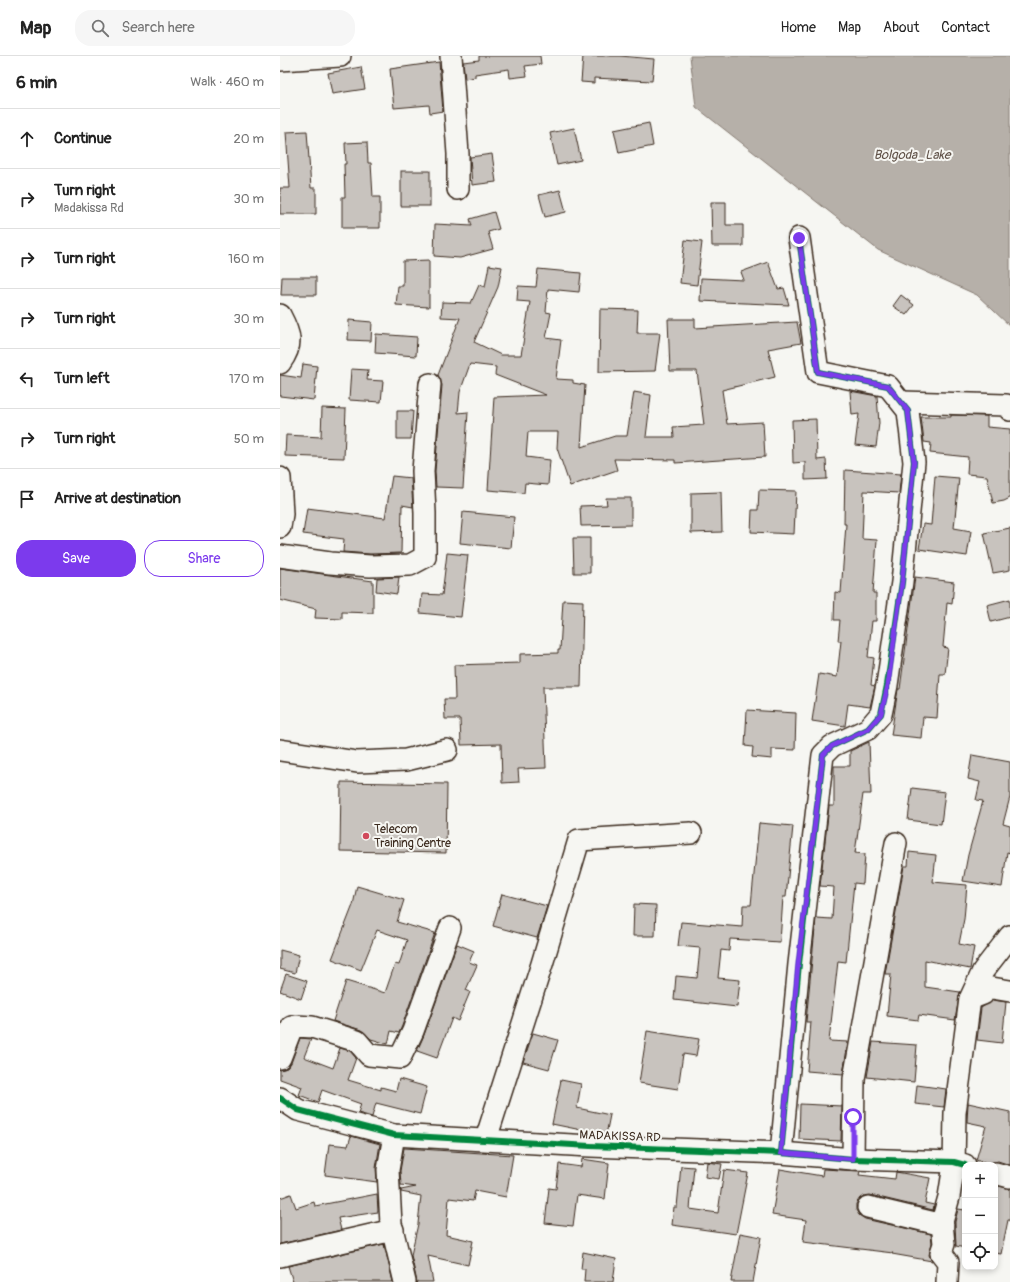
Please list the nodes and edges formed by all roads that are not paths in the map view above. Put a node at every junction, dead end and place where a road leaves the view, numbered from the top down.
1 (340, 56) edge
2 (452, 56) edge
3 (280, 60) edge
4 (458, 189) dead end
5 (799, 238) dead end
6 (280, 315) edge
7 (280, 363) edge
8 (430, 384) dead end
9 (902, 402) junction
10 (1010, 410) edge
11 (280, 478) edge
12 (280, 527) edge
13 (280, 556) edge
14 (280, 750) edge
15 (447, 750) dead end
16 (691, 833) dead end
17 (896, 843) dead end
18 (450, 928) dead end
19 (1010, 936) edge
20 (1010, 991) edge
21 (970, 999) junction
22 (280, 1058) edge
23 (280, 1098) edge
24 (394, 1135) junction
25 (486, 1140) junction
26 (781, 1153) junction
27 (853, 1159) junction
28 (960, 1164) edge
29 (998, 1174) edge
30 (1010, 1177) edge
31 (868, 1207) dead end
32 (943, 1225) junction
33 (393, 1230) junction
34 (280, 1256) edge
35 (405, 1282) edge
36 (947, 1282) edge

1 - 3 street
2 - 4 street
5 - 9 street
6 - 7 street
8 - 13 street
9 - 10 street
9 - 26 street
11 - 12 street
14 - 15 street
16 - 25 street
17 - 27 street
18 - 22 street
19 - 21 street
20 - 21 street
21 - 28 street
23 - 24 street, MADAKISSA RD
24 - 25 street, MADAKISSA RD
24 - 33 street
25 - 26 street, MADAKISSA RD
26 - 27 street, MADAKISSA RD
27 - 28 street, MADAKISSA RD
28 - 32 street
29 - 30 street
31 - 32 street
32 - 36 street
33 - 34 street
33 - 35 street

